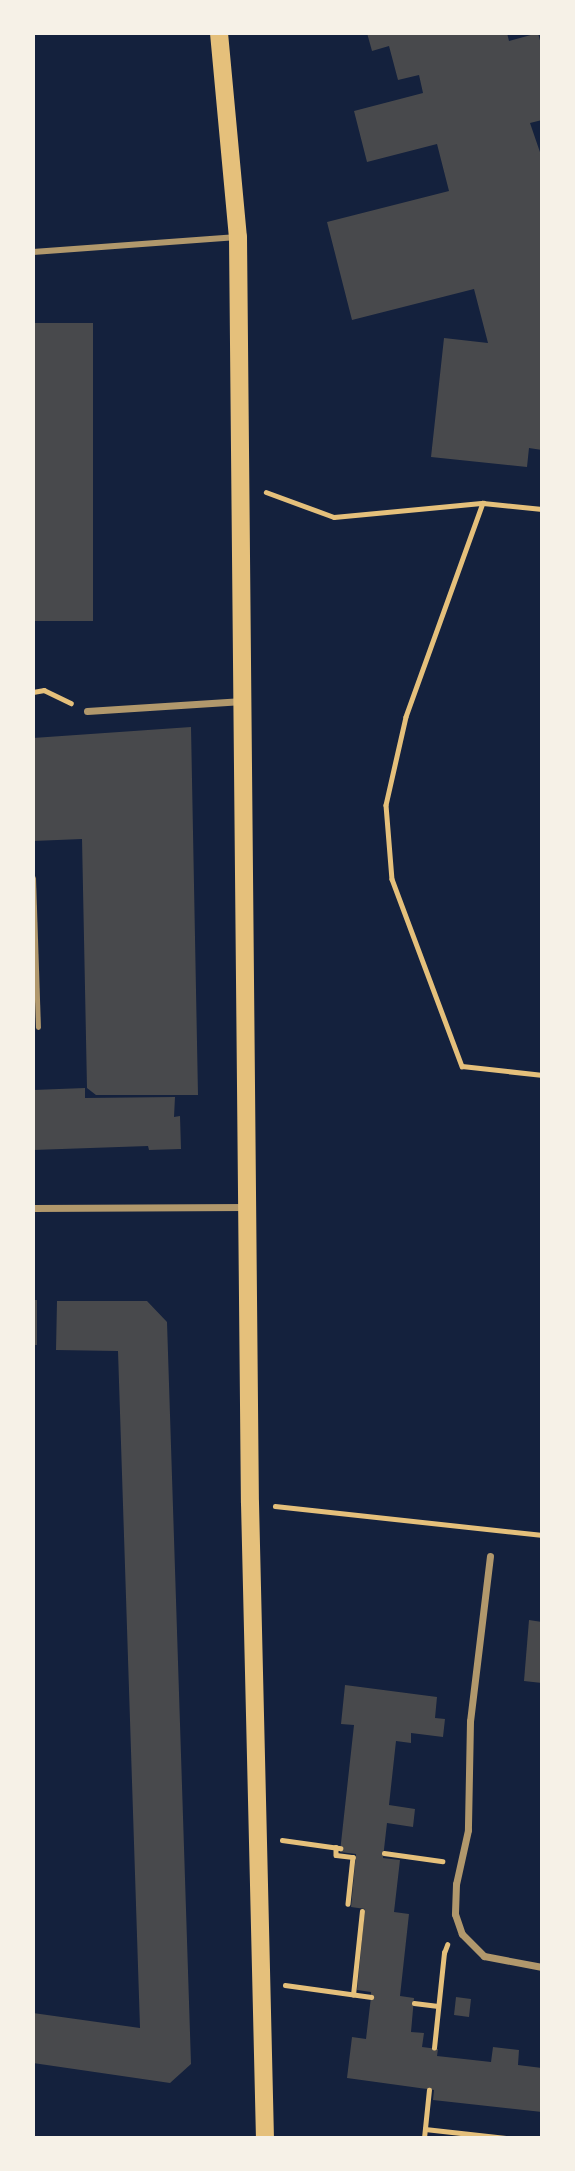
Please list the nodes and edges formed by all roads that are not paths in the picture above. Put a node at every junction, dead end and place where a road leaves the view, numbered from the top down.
1 (219, 33) edge
2 (238, 237) junction
3 (33, 252) edge
4 (244, 701) junction
5 (87, 711) road end
6 (33, 878) edge
7 (38, 1027) dead end
8 (246, 1207) junction
9 (33, 1208) edge
10 (490, 1556) dead end
11 (542, 1968) edge
12 (264, 2138) edge

1 - 2 main road
2 - 3 street
2 - 4 main road
4 - 5 street
4 - 8 main road
6 - 7 lane
8 - 9 street
8 - 12 main road
10 - 11 street

